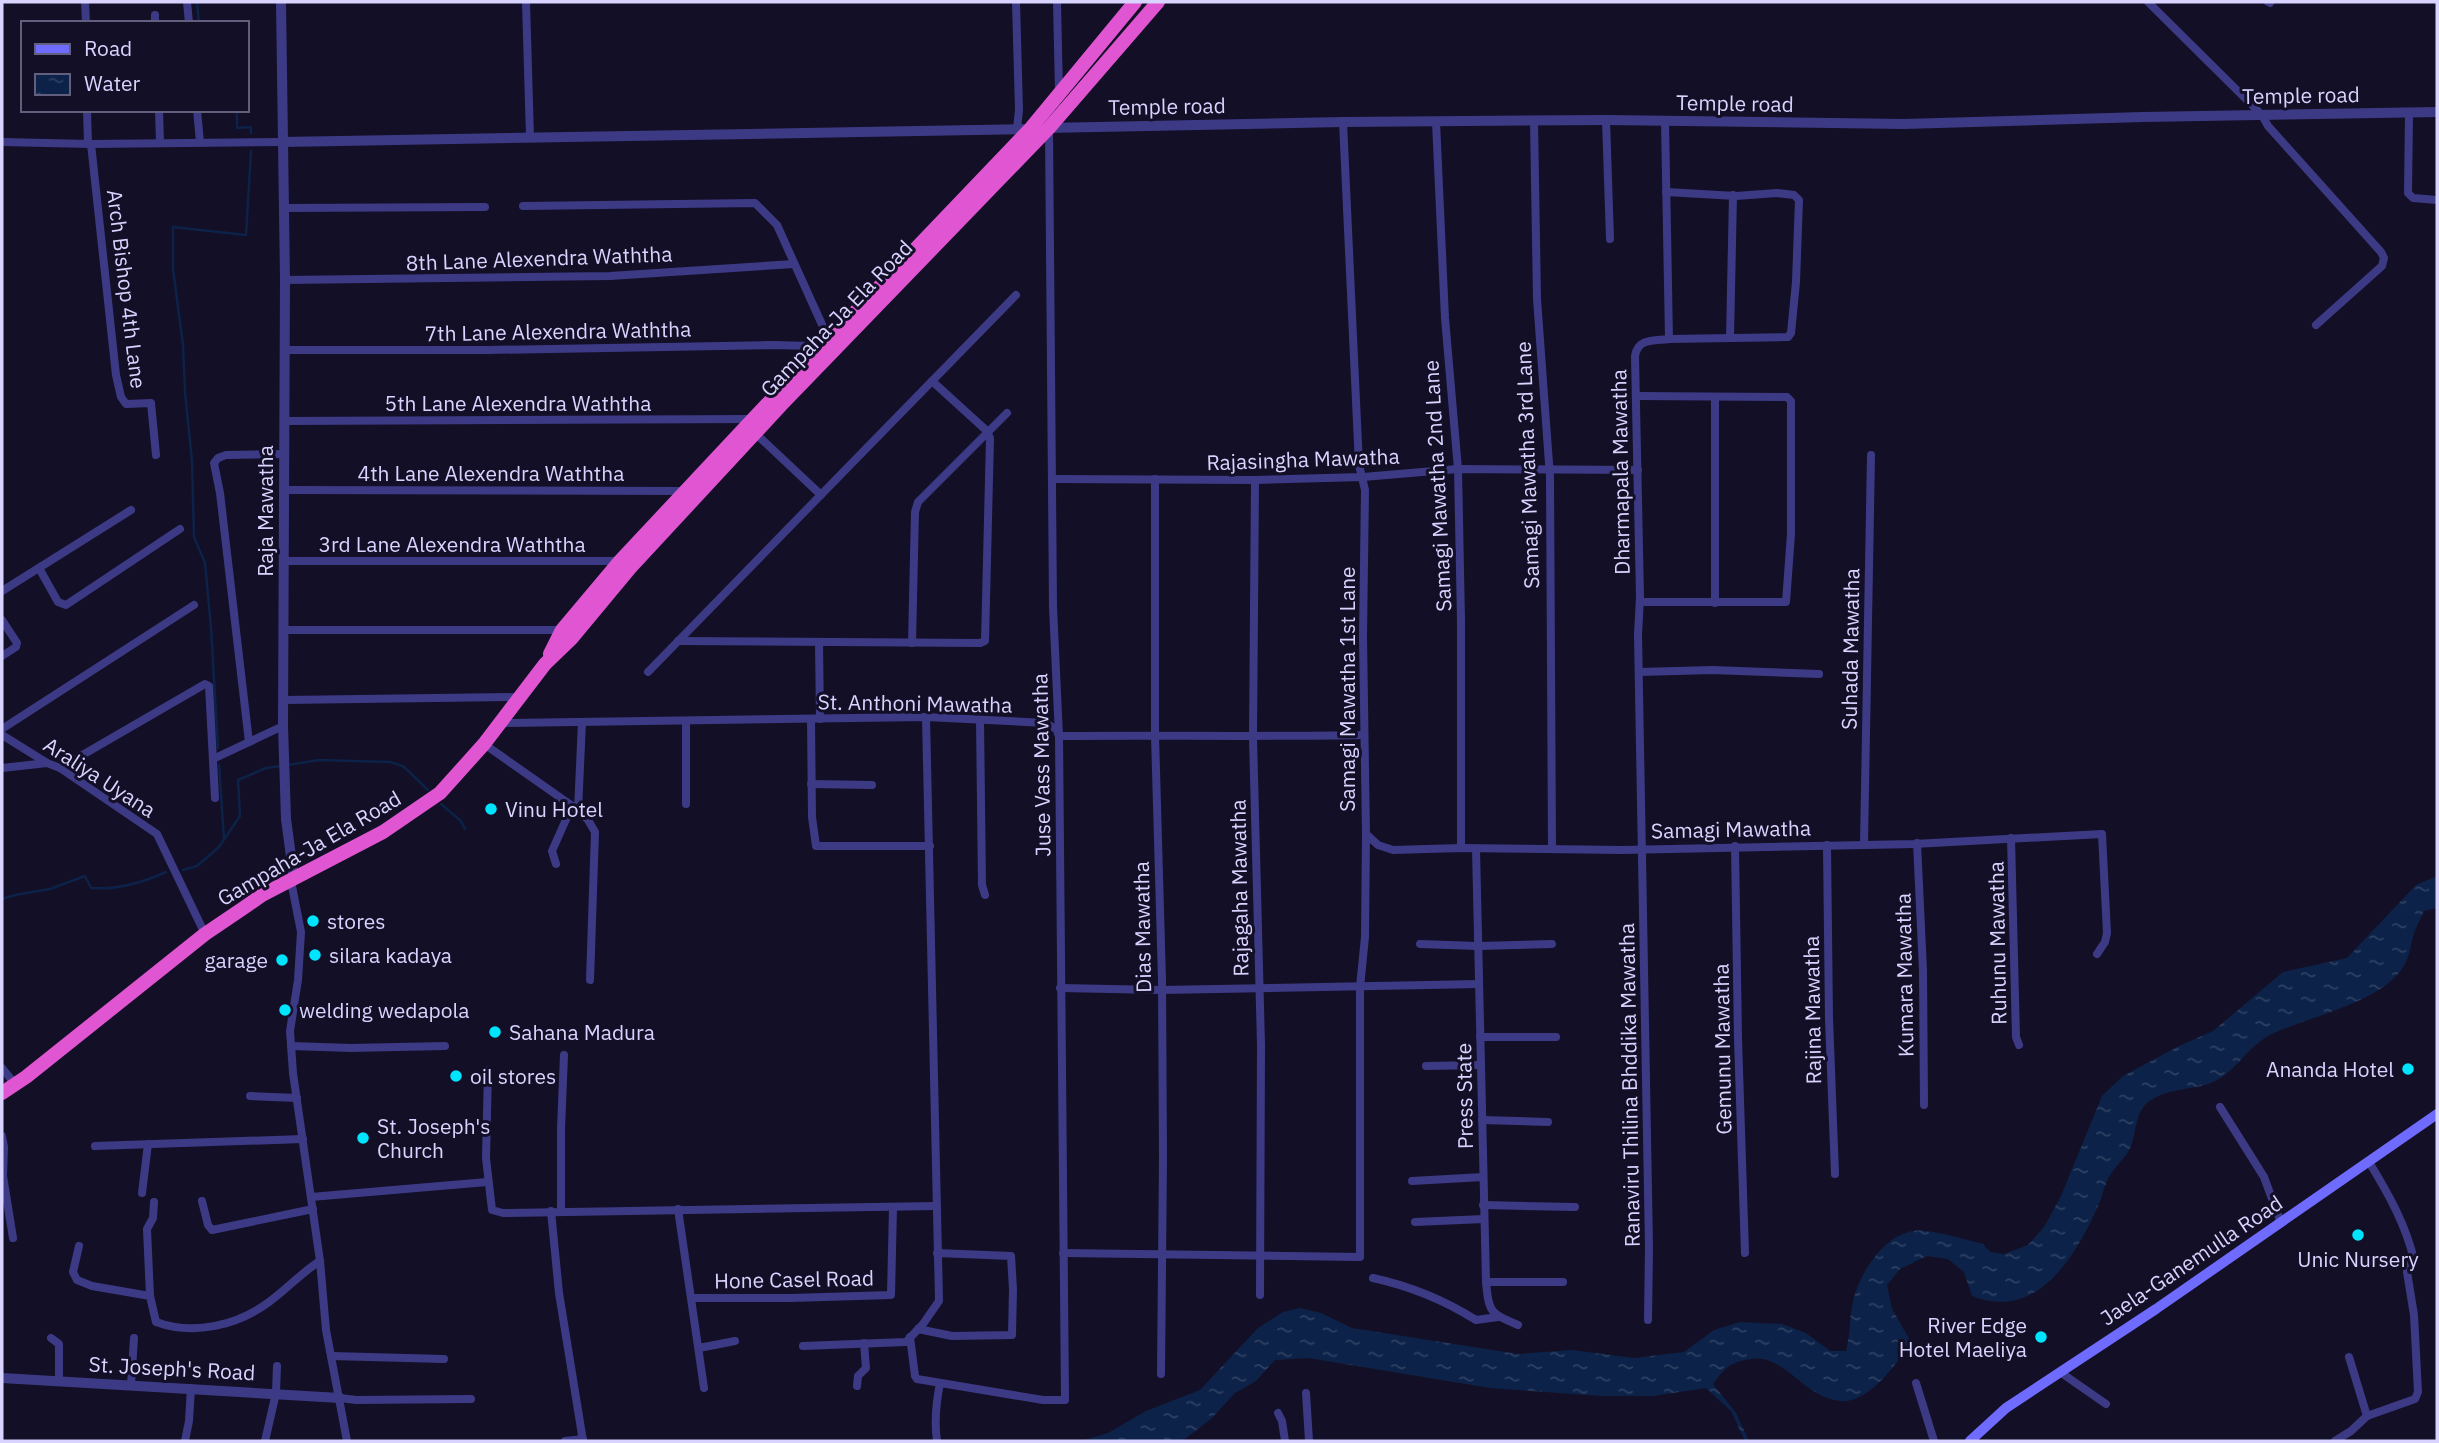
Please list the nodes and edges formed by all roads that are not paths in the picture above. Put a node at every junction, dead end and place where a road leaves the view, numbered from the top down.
1 (85, 2) edge
2 (187, 2) edge
3 (281, 2) edge
4 (526, 2) edge
5 (1016, 2) edge
6 (1057, 2) edge
7 (1135, 2) edge
8 (1158, 2) edge
9 (2148, 2) edge
10 (86, 21) edge
11 (189, 21) edge
12 (1059, 95) junction
13 (88, 112) edge
14 (159, 112) edge
15 (197, 112) edge
16 (2437, 112) edge
17 (2409, 113) junction
18 (2262, 116) junction
19 (1606, 120) junction
20 (1534, 121) junction
21 (1665, 121) junction
22 (1343, 122) junction
23 (1436, 122) junction
24 (1049, 128) junction
25 (1024, 129) junction
26 (530, 137) junction
27 (2, 142) edge
28 (200, 142) junction
29 (282, 142) junction
30 (160, 143) junction
31 (89, 144) junction
32 (1665, 192) junction
33 (1733, 195) junction
34 (2437, 200) edge
35 (523, 206) dead end
36 (485, 207) dead end
37 (284, 208) junction
38 (1610, 239) dead end
39 (794, 264) junction
40 (285, 280) junction
41 (1016, 295) dead end
42 (2316, 325) dead end
43 (1730, 338) junction
44 (1669, 339) junction
45 (829, 348) junction
46 (284, 350) junction
47 (932, 381) junction
48 (1637, 396) junction
49 (1715, 397) junction
50 (1007, 413) dead end
51 (284, 421) junction
52 (754, 426) junction
53 (987, 431) junction
54 (285, 454) junction
55 (1871, 454) dead end
56 (156, 455) dead end
57 (1549, 468) junction
58 (1458, 469) junction
59 (1639, 470) junction
60 (1363, 477) junction
61 (1052, 479) junction
62 (1155, 479) junction
63 (1255, 480) junction
64 (283, 490) junction
65 (691, 493) junction
66 (821, 495) junction
67 (131, 510) dead end
68 (180, 530) dead end
69 (284, 561) junction
70 (620, 561) junction
71 (39, 568) junction
72 (2, 591) edge
73 (1640, 602) junction
74 (1715, 603) junction
75 (194, 605) dead end
76 (2, 620) edge
77 (562, 630) junction
78 (284, 631) junction
79 (678, 641) junction
80 (819, 643) junction
81 (912, 643) junction
82 (2, 656) edge
83 (545, 664) junction
84 (648, 672) dead end
85 (1639, 672) junction
86 (1819, 674) dead end
87 (519, 697) junction
88 (284, 700) junction
89 (926, 717) junction
90 (815, 719) junction
91 (981, 720) junction
92 (582, 722) junction
93 (686, 722) junction
94 (501, 723) junction
95 (283, 726) junction
96 (2, 729) edge
97 (2, 735) edge
98 (1155, 735) junction
99 (1364, 735) junction
100 (1059, 736) junction
101 (1253, 738) junction
102 (249, 742) junction
103 (484, 744) junction
104 (213, 759) junction
105 (47, 763) junction
106 (2, 768) edge
107 (60, 768) junction
108 (811, 784) junction
109 (872, 785) dead end
110 (215, 798) dead end
111 (686, 804) dead end
112 (575, 808) junction
113 (1366, 834) junction
114 (2011, 838) junction
115 (1917, 843) junction
116 (1827, 845) junction
117 (1864, 845) junction
118 (930, 846) junction
119 (1735, 846) junction
120 (1461, 848) junction
121 (1476, 849) junction
122 (1552, 849) junction
123 (1643, 849) junction
124 (556, 864) dead end
125 (293, 880) junction
126 (985, 895) dead end
127 (205, 934) junction
128 (1420, 944) dead end
129 (1552, 944) dead end
130 (1478, 946) junction
131 (2097, 954) dead end
132 (590, 980) dead end
133 (1479, 984) junction
134 (1259, 987) junction
135 (1360, 987) junction
136 (1060, 988) junction
137 (1161, 990) junction
138 (1480, 1037) junction
139 (1556, 1037) dead end
140 (2019, 1045) dead end
141 (291, 1046) junction
142 (445, 1046) dead end
143 (564, 1055) dead end
144 (1481, 1065) junction
145 (1426, 1066) dead end
146 (2, 1068) edge
147 (488, 1070) dead end
148 (15, 1084) junction
149 (2, 1093) edge
150 (250, 1096) dead end
151 (298, 1098) junction
152 (1924, 1105) dead end
153 (2220, 1107) dead end
154 (2437, 1114) edge
155 (1482, 1120) junction
156 (1548, 1122) dead end
157 (2, 1136) edge
158 (303, 1139) junction
159 (148, 1144) junction
160 (95, 1146) dead end
161 (2369, 1162) junction
162 (1835, 1174) dead end
163 (1483, 1177) junction
164 (1412, 1181) dead end
165 (487, 1182) junction
166 (142, 1193) dead end
167 (311, 1197) junction
168 (202, 1200) dead end
169 (154, 1202) dead end
170 (1483, 1205) junction
171 (936, 1206) junction
172 (893, 1207) junction
173 (1575, 1207) dead end
174 (313, 1209) junction
175 (678, 1209) junction
176 (551, 1211) junction
177 (561, 1211) junction
178 (1484, 1219) junction
179 (1415, 1222) dead end
180 (2281, 1223) junction
181 (13, 1238) dead end
182 (79, 1246) dead end
183 (1745, 1252) dead end
184 (937, 1253) junction
185 (1063, 1254) junction
186 (1163, 1255) junction
187 (1259, 1255) junction
188 (320, 1261) junction
189 (1373, 1278) dead end
190 (1486, 1282) junction
191 (1563, 1282) dead end
192 (1260, 1295) dead end
193 (150, 1296) junction
194 (692, 1298) junction
195 (1498, 1317) junction
196 (1648, 1320) dead end
197 (1518, 1325) dead end
198 (918, 1329) junction
199 (910, 1337) junction
200 (51, 1338) dead end
201 (134, 1338) dead end
202 (735, 1341) dead end
203 (864, 1343) junction
204 (803, 1346) dead end
205 (699, 1348) junction
206 (331, 1356) junction
207 (2349, 1357) dead end
208 (443, 1359) dead end
209 (277, 1366) dead end
210 (2060, 1372) junction
211 (1161, 1374) dead end
212 (2, 1378) edge
213 (59, 1381) junction
214 (940, 1383) junction
215 (1916, 1383) dead end
216 (131, 1385) junction
217 (857, 1386) dead end
218 (191, 1388) junction
219 (704, 1388) dead end
220 (276, 1393) junction
221 (1306, 1393) dead end
222 (340, 1398) junction
223 (471, 1399) dead end
224 (2106, 1404) dead end
225 (1278, 1413) dead end
226 (2367, 1416) junction
227 (583, 1440) edge
228 (185, 1441) edge
229 (265, 1441) edge
230 (347, 1441) edge
231 (565, 1441) edge
232 (937, 1441) edge
233 (1285, 1441) edge
234 (1309, 1441) edge
235 (1934, 1441) edge
236 (1970, 1441) edge
237 (2335, 1441) edge

1 - 10 street
2 - 11 street
3 - 29 street, Raja Mawatha
4 - 26 street
5 - 25 street
6 - 12 street
7 - 12 highway, Gampaha-Ja Ela Road
8 - 24 highway, Gampaha-Ja Ela Road
9 - 18 street
12 - 25 highway, Gampaha-Ja Ela Road
13 - 31 street
14 - 30 street
15 - 28 street
16 - 17 street, Temple road
17 - 18 street, Temple road
17 - 34 street
18 - 21 street, Temple road
18 - 42 street
19 - 20 street, Temple road
19 - 21 street, Temple road
19 - 38 street
20 - 23 street, Temple road
20 - 57 street, Samagi Mawatha 3rd Lane
21 - 32 street
22 - 23 street, Temple road
22 - 24 street, Temple road
22 - 60 street, Samagi Mawatha 1st Lane
23 - 58 street, Samagi Mawatha 2nd Lane
24 - 25 street, Temple road
24 - 45 highway, Gampaha-Ja Ela Road
24 - 61 street, Juse Vass Mawatha
25 - 26 street, Temple road
25 - 45 highway, Gampaha-Ja Ela Road
26 - 29 street, Temple road
27 - 31 street
28 - 29 street
28 - 30 street
29 - 37 street, Raja Mawatha
30 - 31 street
31 - 56 street, Arch Bishop 4th Lane
32 - 33 street
32 - 44 street
33 - 43 street
33 - 43 street
35 - 39 street
36 - 37 street
37 - 40 street, Raja Mawatha
39 - 40 street, 8th Lane Alexendra Waththa
39 - 45 street
40 - 46 street, Raja Mawatha
41 - 47 street
43 - 44 street
44 - 48 street, Dharmapala Mawatha
45 - 46 street, 7th Lane Alexendra Waththa
45 - 52 highway, Gampaha-Ja Ela Road
46 - 51 street, Raja Mawatha
47 - 53 street
47 - 66 street
48 - 49 street
48 - 59 street, Dharmapala Mawatha
49 - 74 street
49 - 74 street
50 - 53 street
51 - 52 street, 5th Lane Alexendra Waththa
51 - 54 street, Raja Mawatha
52 - 65 highway, Gampaha-Ja Ela Road
52 - 66 street
53 - 81 street
53 - 81 street
54 - 64 street, Raja Mawatha
54 - 102 street
55 - 117 street, Suhada Mawatha
57 - 58 street, Rajasingha Mawatha
57 - 59 street, Rajasingha Mawatha
57 - 122 street, Samagi Mawatha 3rd Lane
58 - 60 street, Rajasingha Mawatha
58 - 120 street, Samagi Mawatha 2nd Lane
59 - 73 street, Dharmapala Mawatha
60 - 63 street, Rajasingha Mawatha
60 - 99 street, Samagi Mawatha 1st Lane
61 - 62 street, Rajasingha Mawatha
61 - 100 street, Juse Vass Mawatha
62 - 63 street, Rajasingha Mawatha
62 - 98 street, Dias Mawatha
63 - 101 street, Rajagaha Mawatha
64 - 65 street, 4th Lane Alexendra Waththa
64 - 69 street, Raja Mawatha
65 - 70 highway, Gampaha-Ja Ela Road
65 - 83 highway, Gampaha-Ja Ela Road
66 - 79 street
67 - 71 street
68 - 71 street
69 - 70 street, 3rd Lane Alexendra Waththa
69 - 78 street, Raja Mawatha
70 - 77 highway, Gampaha-Ja Ela Road
71 - 72 street
73 - 74 street
73 - 85 street, Dharmapala Mawatha
75 - 96 street
76 - 82 street
77 - 78 street
77 - 83 highway, Gampaha-Ja Ela Road
78 - 88 street, Raja Mawatha
79 - 80 street
79 - 84 street
80 - 81 street
80 - 90 street
83 - 87 highway, Gampaha-Ja Ela Road
85 - 86 street
85 - 123 street, Dharmapala Mawatha
87 - 88 street
87 - 94 highway, Gampaha-Ja Ela Road
88 - 95 street, Raja Mawatha
89 - 90 street, St. Anthoni Mawatha
89 - 91 street, St. Anthoni Mawatha
89 - 118 street
90 - 93 street, St. Anthoni Mawatha
90 - 108 street
91 - 100 street, St. Anthoni Mawatha
91 - 126 street
92 - 93 street, St. Anthoni Mawatha
92 - 94 street, St. Anthoni Mawatha
92 - 112 street
93 - 111 street
94 - 103 highway, Gampaha-Ja Ela Road
95 - 102 street
95 - 125 street, Raja Mawatha
97 - 105 street, Araliya Uyana
98 - 100 street, St. Anthoni Mawatha
98 - 101 street, St. Anthoni Mawatha
98 - 137 street, Dias Mawatha
99 - 101 street, St. Anthoni Mawatha
99 - 113 street, Samagi Mawatha 1st Lane
100 - 136 street, Juse Vass Mawatha
101 - 134 street, Rajagaha Mawatha
102 - 104 street
103 - 112 street
103 - 125 highway, Gampaha-Ja Ela Road
104 - 107 street
104 - 110 street
105 - 106 street
105 - 107 street, Araliya Uyana
107 - 127 street, Araliya Uyana
108 - 109 street
108 - 118 street
112 - 124 street
112 - 132 street
113 - 120 street, Samagi Mawatha
113 - 135 street, Samagi Mawatha 1st Lane
114 - 115 street, Samagi Mawatha
114 - 131 street, Samagi Mawatha
114 - 140 street, Ruhunu Mawatha
115 - 117 street, Samagi Mawatha
115 - 152 street, Kumara Mawatha
116 - 117 street, Samagi Mawatha
116 - 119 street, Samagi Mawatha
116 - 162 street, Rajina Mawatha
118 - 171 street
119 - 123 street, Samagi Mawatha
119 - 183 street, Gemunu Mawatha
120 - 121 street, Samagi Mawatha
121 - 122 street, Samagi Mawatha
121 - 130 street, Press State
122 - 123 street, Samagi Mawatha
123 - 196 street, Ranaviru Thilina Bhddika Mawatha
125 - 127 highway, Gampaha-Ja Ela Road
125 - 141 street
127 - 148 highway, Gampaha-Ja Ela Road
128 - 130 street
129 - 130 street
130 - 133 street, Press State
133 - 135 street
133 - 138 street, Press State
134 - 135 street
134 - 137 street
134 - 187 street, Rajagaha Mawatha
135 - 187 street, Samagi Mawatha 1st Lane
136 - 137 street
136 - 185 street, Juse Vass Mawatha
137 - 186 street, Dias Mawatha
138 - 139 street
138 - 144 street, Press State
141 - 142 street
141 - 151 street
143 - 177 street
144 - 145 street
144 - 155 street, Press State
146 - 148 street
147 - 165 street
148 - 149 highway, Gampaha-Ja Ela Road
150 - 151 street
151 - 158 street
153 - 180 street
154 - 161 main road, Jaela-Ganemulla Road
155 - 156 street
155 - 163 street, Press State
157 - 181 street
158 - 159 street
158 - 167 street
159 - 160 street
159 - 166 street
161 - 180 main road, Jaela-Ganemulla Road
161 - 226 street
163 - 164 street
163 - 170 street, Press State
165 - 167 street
165 - 176 street
167 - 174 street
168 - 174 street
169 - 193 street
170 - 173 street
170 - 178 street, Press State
171 - 172 street
171 - 184 street
172 - 175 street
172 - 194 street, Hone Casel Road
174 - 188 street
175 - 177 street
175 - 194 street
176 - 177 street
176 - 227 street
178 - 179 street
178 - 190 street, Press State
180 - 210 main road, Jaela-Ganemulla Road
182 - 193 street
184 - 198 street
184 - 198 street
185 - 186 street
185 - 214 street, Juse Vass Mawatha
186 - 187 street
186 - 211 street, Dias Mawatha
187 - 192 street, Rajagaha Mawatha
188 - 193 street
188 - 206 street
189 - 195 street
190 - 191 street
190 - 195 street, Press State
194 - 205 street
195 - 197 street
198 - 199 street
199 - 203 street
199 - 214 street
200 - 213 street
201 - 216 street
202 - 205 street
203 - 204 street
203 - 217 street
205 - 219 street
206 - 208 street
206 - 222 street
207 - 226 street
209 - 220 street
210 - 224 street
210 - 236 main road, Jaela-Ganemulla Road
212 - 213 street, St. Joseph's Road
213 - 216 street, St. Joseph's Road
214 - 232 street
215 - 235 street
216 - 218 street, St. Joseph's Road
218 - 220 street, St. Joseph's Road
218 - 228 street
220 - 222 street, St. Joseph's Road
220 - 229 street
221 - 234 street
222 - 223 street
222 - 230 street
225 - 233 street
226 - 237 street
227 - 231 street

